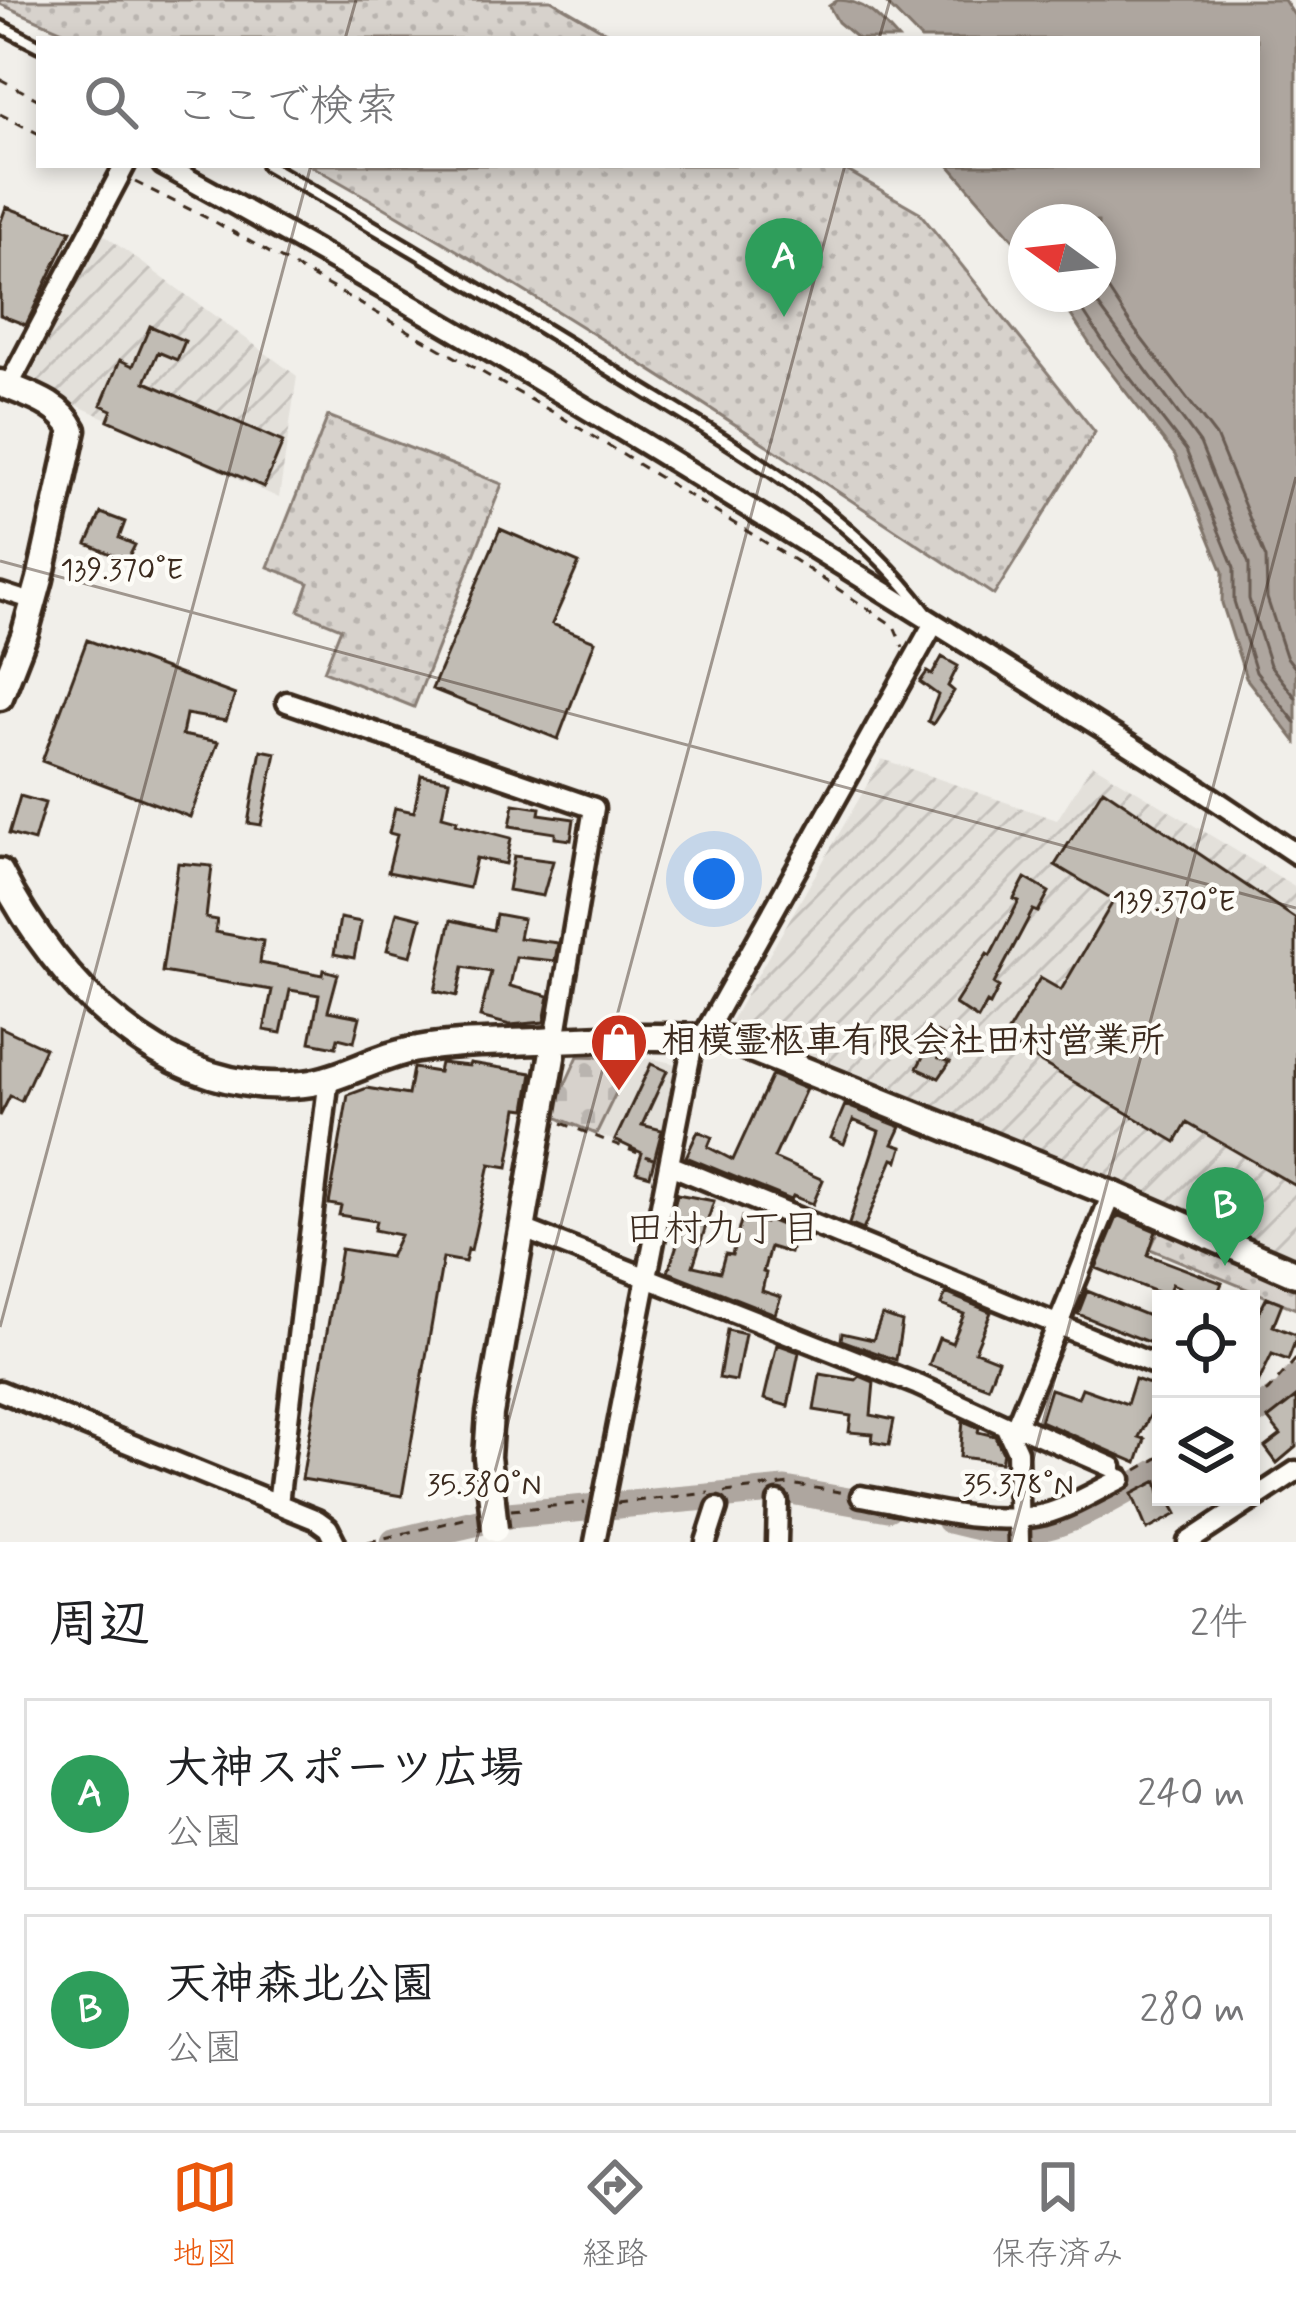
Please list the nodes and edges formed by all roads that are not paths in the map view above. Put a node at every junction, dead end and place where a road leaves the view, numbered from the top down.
1 (0, 26) edge
2 (36, 44) edge
3 (168, 168) edge
4 (272, 168) edge
5 (122, 170) edge
6 (4, 385) edge
7 (0, 591) edge
8 (25, 599) dead end
9 (934, 623) junction
10 (0, 697) edge
11 (287, 702) dead end
12 (1296, 854) edge
13 (0, 872) edge
14 (699, 1037) junction
15 (555, 1040) junction
16 (329, 1077) junction
17 (672, 1166) junction
18 (1112, 1194) junction
19 (521, 1228) junction
20 (1296, 1274) edge
21 (648, 1281) junction
22 (1060, 1325) junction
23 (1152, 1363) edge
24 (0, 1391) edge
25 (1014, 1430) junction
26 (1296, 1471) edge
27 (860, 1496) dead end
28 (778, 1502) dead end
29 (278, 1504) junction
30 (717, 1508) dead end
31 (1020, 1519) junction
32 (496, 1535) edge
33 (335, 1542) edge
34 (595, 1542) edge
35 (706, 1542) edge
36 (777, 1542) edge
37 (1018, 1542) edge
38 (1188, 1542) edge

1 - 2 lane
3 - 9 street
4 - 9 lane
5 - 6 street
6 - 10 street
7 - 8 street
9 - 12 street
9 - 14 street
11 - 15 street
13 - 16 street
14 - 15 street
14 - 17 street
14 - 18 street
15 - 16 street
15 - 19 street
16 - 29 street
17 - 21 street
17 - 22 street
18 - 20 street
18 - 22 street
19 - 21 street
19 - 32 street, bridge
21 - 25 street
21 - 34 street
22 - 23 street
22 - 25 street
24 - 29 street
25 - 31 street
25 - 31 street
26 - 38 street
27 - 31 street
28 - 36 street
29 - 33 street
30 - 35 street
31 - 37 street

